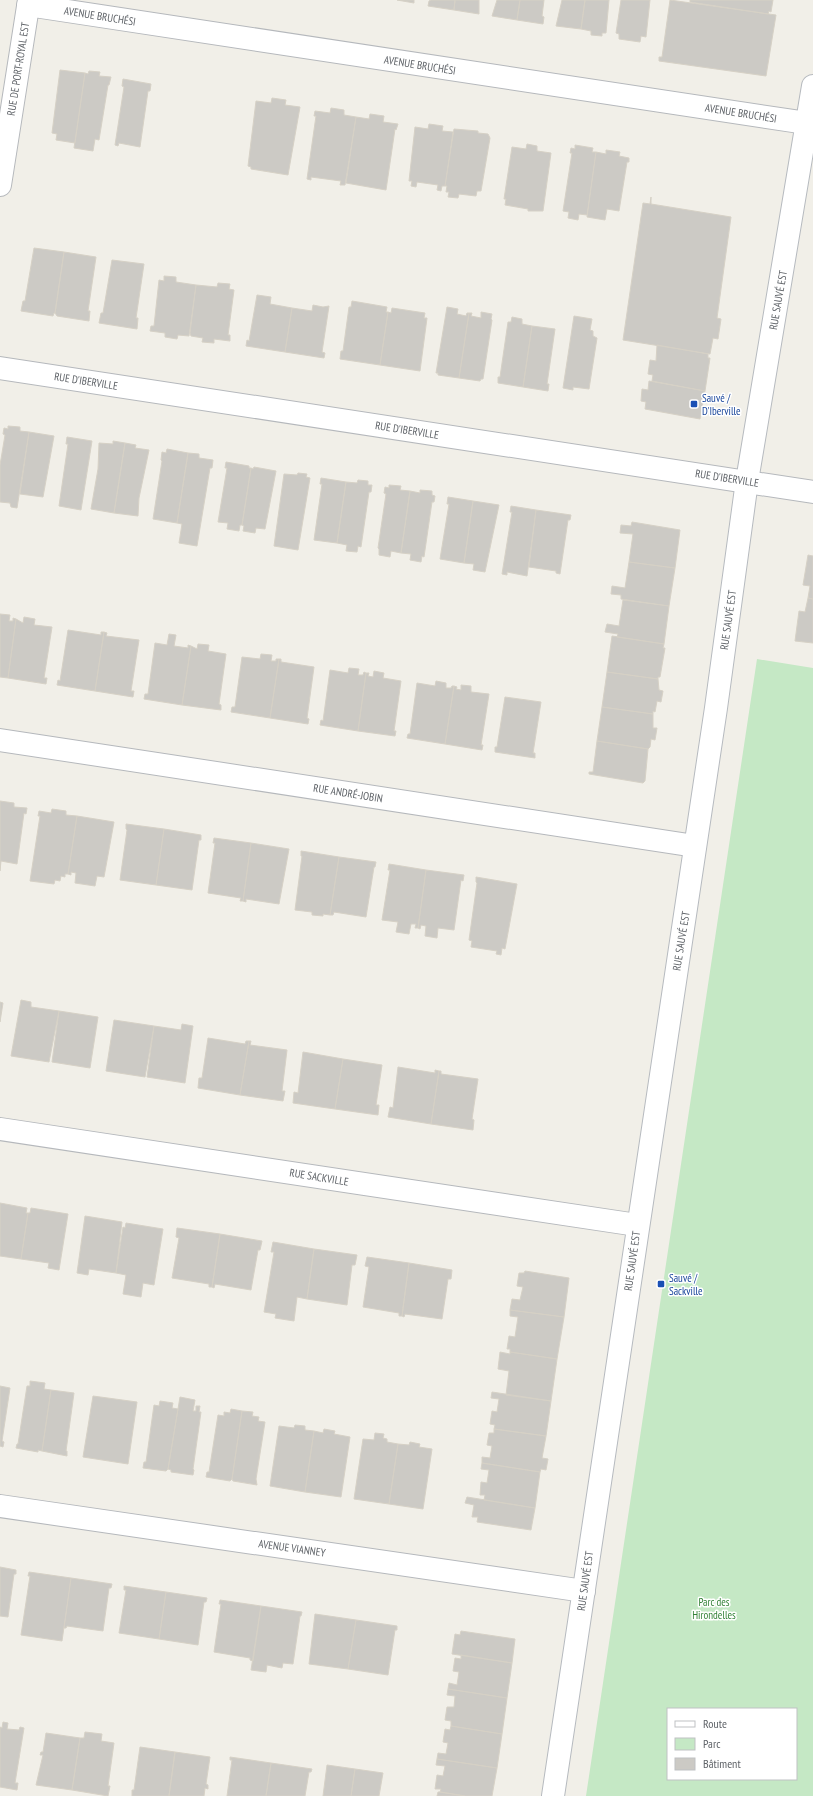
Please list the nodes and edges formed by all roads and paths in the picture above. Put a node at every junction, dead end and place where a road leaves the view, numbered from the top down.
1 (28, 3) edge
2 (813, 86) edge
3 (810, 123) edge
4 (0, 185) edge
5 (0, 368) edge
6 (748, 481) junction
7 (813, 492) edge
8 (0, 740) edge
9 (695, 846) junction
10 (0, 1129) edge
11 (637, 1225) junction
12 (0, 1506) edge
13 (584, 1591) junction
14 (553, 1796) edge

1 - 3 street, AVENUE BRUCHÉSI
1 - 4 street, RUE DE PORT-ROYAL EST
2 - 3 street, RUE SAUVÉ EST
3 - 6 street, RUE SAUVÉ EST
5 - 6 street, RUE D'IBERVILLE
6 - 7 street, RUE D'IBERVILLE
6 - 9 street, RUE SAUVÉ EST
8 - 9 street, RUE ANDRÉ-JOBIN
9 - 11 street, RUE SAUVÉ EST
10 - 11 street, RUE SACKVILLE
11 - 13 street, RUE SAUVÉ EST
12 - 13 street, AVENUE VIANNEY
13 - 14 street, RUE SAUVÉ EST

